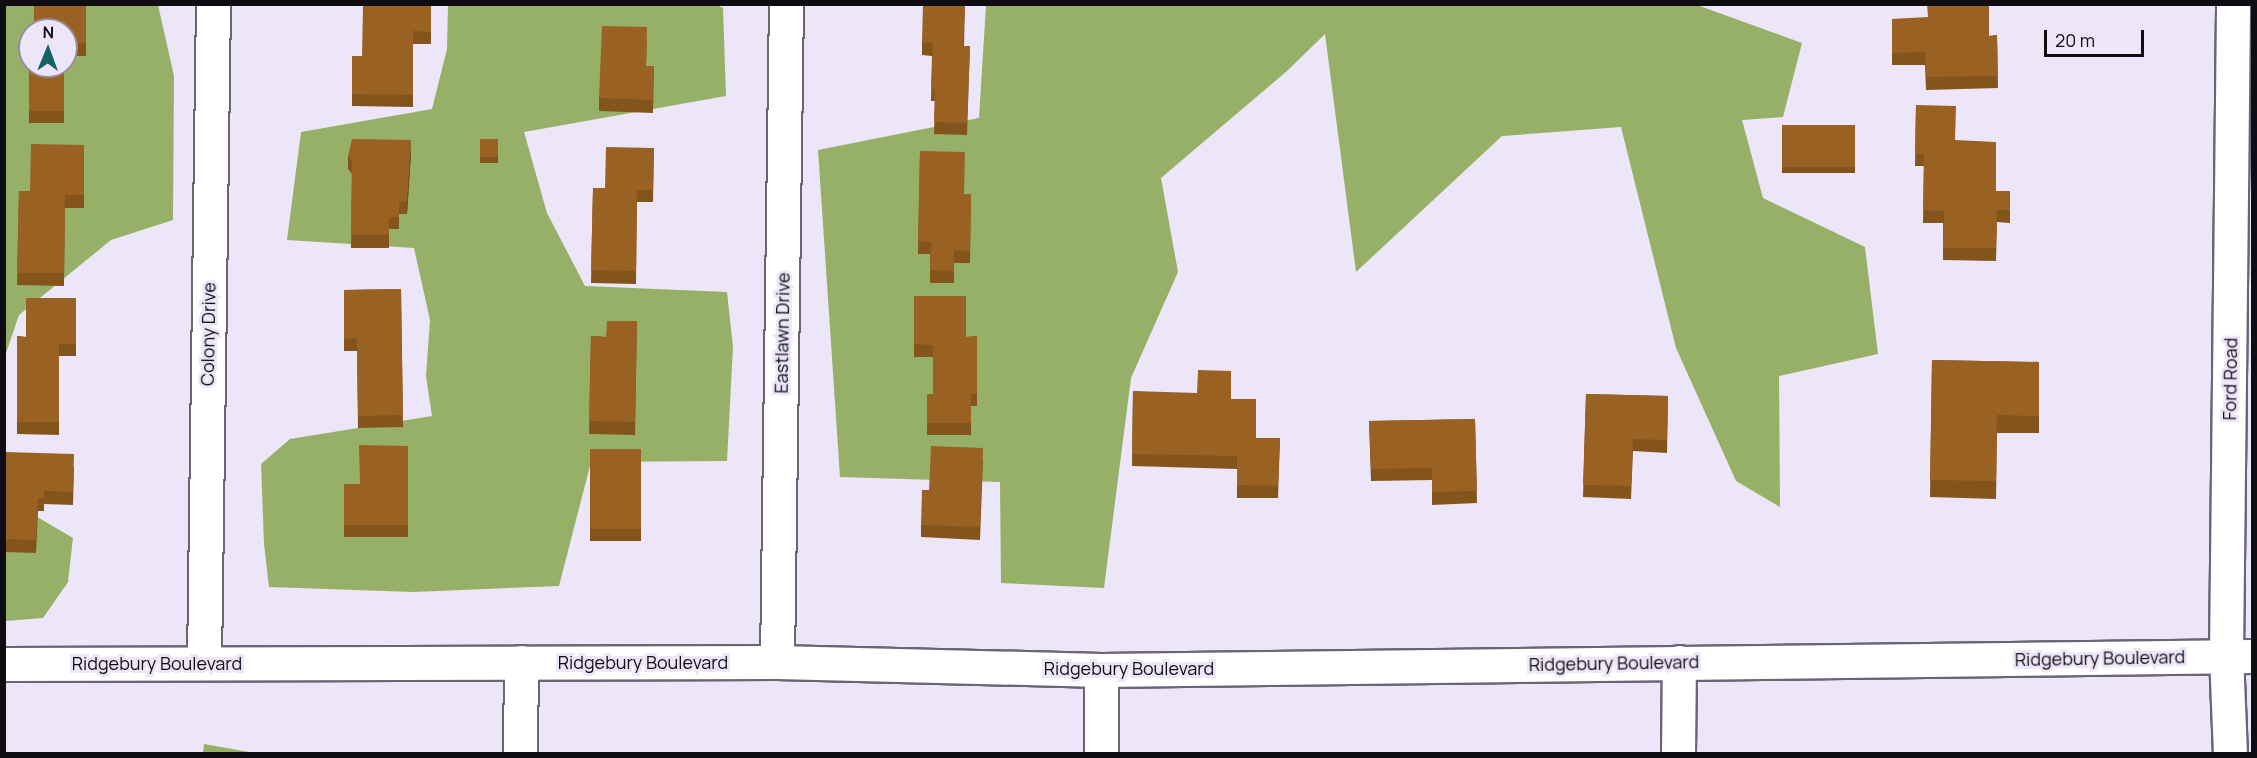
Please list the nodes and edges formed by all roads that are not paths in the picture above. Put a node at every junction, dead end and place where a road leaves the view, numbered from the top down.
1 (213, 4) edge
2 (786, 4) edge
3 (2233, 4) edge
4 (2239, 656) edge
5 (521, 662) junction
6 (777, 662) junction
7 (1679, 662) junction
8 (204, 663) junction
9 (4, 664) edge
10 (1101, 670) junction
11 (520, 753) edge
12 (1101, 753) edge
13 (1678, 753) edge
14 (2230, 753) edge

1 - 8 street, Colony Drive
2 - 6 street, Eastlawn Drive
3 - 4 street, Ford Road
4 - 7 street, Ridgebury Boulevard
4 - 14 street, Ford Road
5 - 6 street, Ridgebury Boulevard
5 - 8 street, Ridgebury Boulevard
5 - 11 street
6 - 10 street, Ridgebury Boulevard
7 - 10 street, Ridgebury Boulevard
7 - 13 street
8 - 9 street, Ridgebury Boulevard
10 - 12 street

